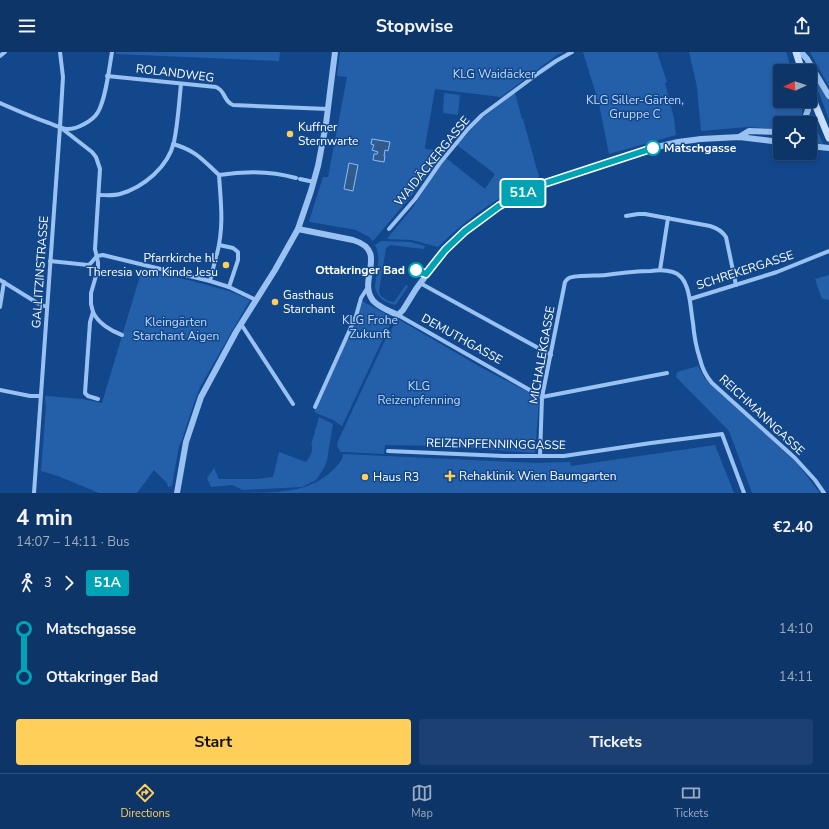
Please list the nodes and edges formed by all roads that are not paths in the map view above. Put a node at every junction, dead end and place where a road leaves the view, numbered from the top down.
1 (5, 52) edge
2 (60, 52) edge
3 (112, 52) edge
4 (335, 52) edge
5 (572, 52) edge
6 (796, 52) edge
7 (801, 52) edge
8 (0, 56) edge
9 (800, 64) edge
10 (107, 76) junction
11 (181, 84) junction
12 (829, 96) edge
13 (0, 103) edge
14 (816, 108) edge
15 (328, 109) junction
16 (60, 127) junction
17 (773, 132) edge
18 (739, 137) junction
19 (829, 138) edge
20 (773, 141) edge
21 (174, 144) junction
22 (817, 147) edge
23 (829, 148) edge
24 (219, 175) junction
25 (314, 182) junction
26 (99, 195) junction
27 (626, 216) dead end
28 (668, 218) junction
29 (298, 229) junction
30 (389, 230) dead end
31 (219, 245) junction
32 (829, 251) edge
33 (97, 256) junction
34 (50, 261) junction
35 (660, 270) junction
36 (0, 280) edge
37 (210, 281) junction
38 (4, 282) junction
39 (565, 282) joint
40 (420, 283) junction
41 (736, 285) junction
42 (230, 287) junction
43 (368, 287) junction
44 (690, 299) junction
45 (256, 300) junction
46 (0, 307) edge
47 (47, 307) junction
48 (93, 312) junction
49 (398, 316) junction
50 (240, 324) junction
51 (122, 335) dead end
52 (551, 355) junction
53 (667, 373) dead end
54 (0, 390) edge
55 (40, 396) junction
56 (542, 397) junction
57 (98, 399) dead end
58 (293, 404) dead end
59 (315, 407) dead end
60 (388, 451) dead end
61 (540, 456) junction
62 (34, 493) edge
63 (177, 493) edge
64 (744, 493) edge
65 (824, 493) edge

1 - 8 street
2 - 16 street, GALLITZINSTRASSE
3 - 10 street
4 - 15 street
5 - 30 street, WAIDÄCKERGASSE
6 - 9 main road
7 - 12 street
10 - 11 street, ROLANDWEG
10 - 16 street
11 - 15 street, ROLANDWEG
11 - 21 street
13 - 16 street
14 - 19 main road
15 - 25 street
16 - 26 street
16 - 34 street, GALLITZINSTRASSE
17 - 18 street
18 - 20 street
18 - 40 street
21 - 24 street
21 - 26 street
22 - 23 street
24 - 25 street
24 - 31 street
25 - 29 street
26 - 33 street
27 - 28 street
28 - 35 street
28 - 41 street
29 - 43 street
29 - 45 street
31 - 37 street
31 - 42 street
32 - 41 street, SCHREKERGASSE
33 - 34 street
33 - 37 street
33 - 48 street
34 - 47 street, GALLITZINSTRASSE
35 - 39 street, SCHREKERGASSE
35 - 44 street, SCHREKERGASSE
36 - 38 street
37 - 42 street
38 - 46 street
38 - 47 street
39 - 52 street, MICHALEKGASSE
40 - 49 street
40 - 52 street
41 - 44 street, SCHREKERGASSE
42 - 45 street
43 - 49 street, DEMUTHGASSE
43 - 59 street
44 - 65 street, REICHMANNGASSE
45 - 50 street
47 - 55 street, GALLITZINSTRASSE
48 - 51 street
48 - 57 street
49 - 56 street, DEMUTHGASSE
50 - 58 street
50 - 63 street
52 - 56 street, MICHALEKGASSE
53 - 56 street
54 - 55 street
55 - 62 street, GALLITZINSTRASSE
56 - 61 street, MICHALEKGASSE
60 - 61 street, REIZENPFENNINGGASSE
61 - 64 street, REIZENPFENNINGGASSE

